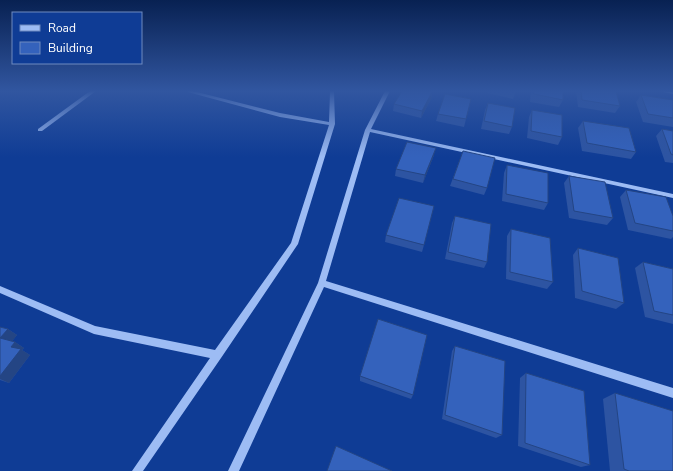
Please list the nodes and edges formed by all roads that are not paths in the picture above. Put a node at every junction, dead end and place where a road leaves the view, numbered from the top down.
1 (64, 113) edge
2 (272, 113) edge
3 (332, 113) edge
4 (377, 113) edge
5 (332, 124) junction
6 (40, 130) dead end
7 (368, 130) junction
8 (673, 196) edge
9 (322, 284) junction
10 (0, 289) edge
11 (218, 355) junction
12 (673, 393) edge
13 (137, 471) edge
14 (233, 471) edge

1 - 6 street
2 - 5 street
3 - 5 street
4 - 7 street
5 - 11 street
7 - 8 street
7 - 9 street
9 - 12 street
9 - 14 street
10 - 11 street
11 - 13 street

